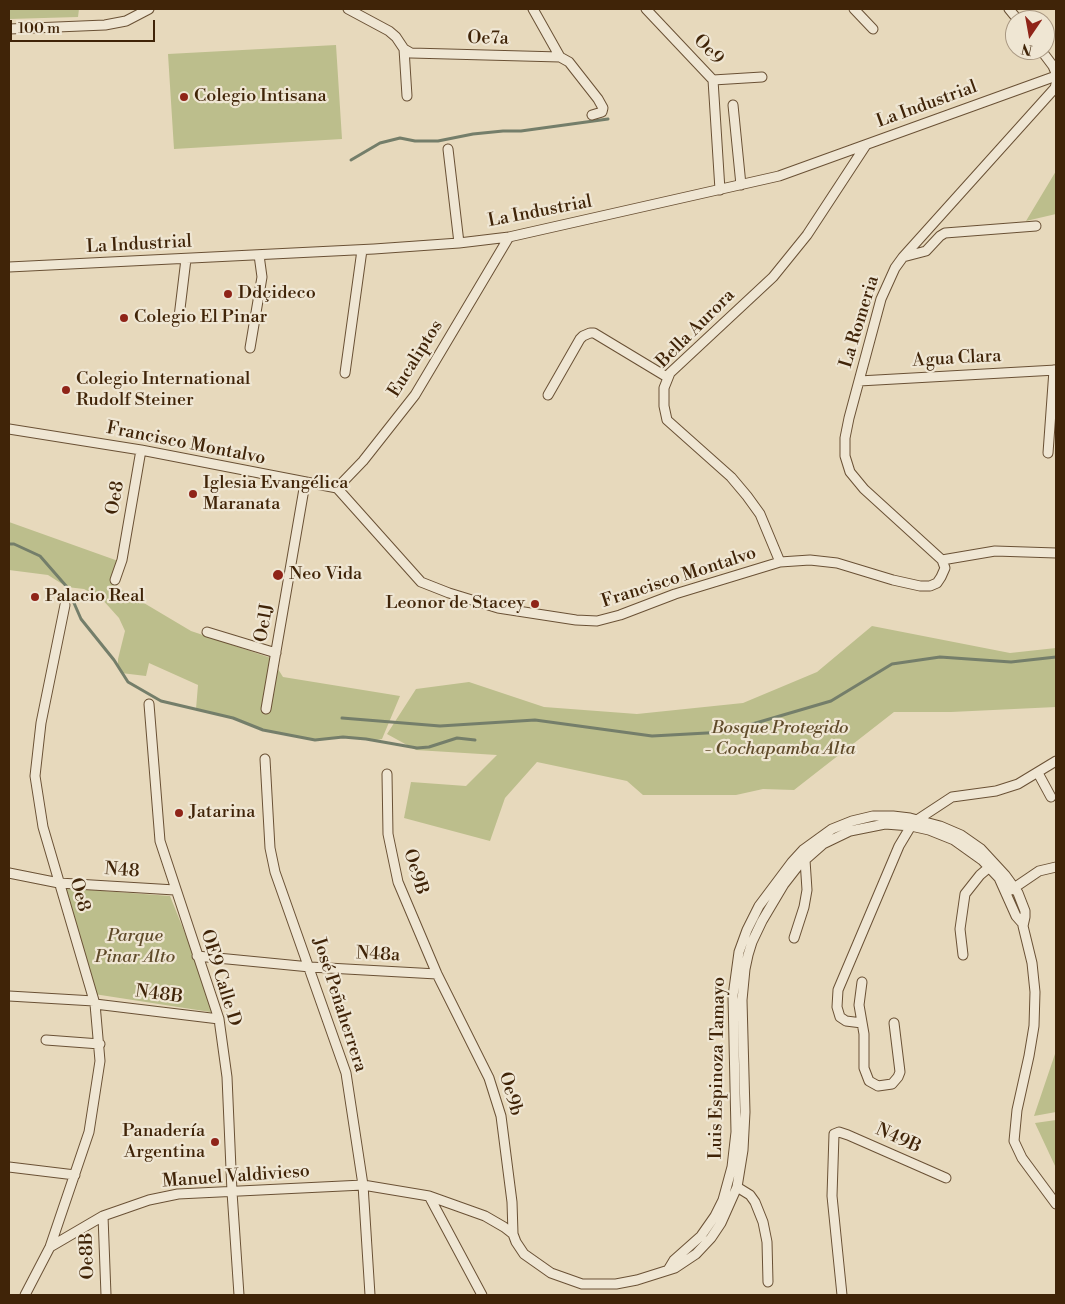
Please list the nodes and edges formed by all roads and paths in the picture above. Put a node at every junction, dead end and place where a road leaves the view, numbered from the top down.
1 (149, 9) edge
2 (348, 9) edge
3 (533, 9) edge
4 (646, 9) edge
5 (854, 9) edge
6 (9, 29) edge
7 (873, 29) dead end
8 (404, 49) junction
9 (560, 56) junction
10 (1048, 60) edge
11 (1056, 74) edge
12 (762, 77) dead end
13 (713, 80) junction
14 (1056, 84) edge
15 (406, 96) dead end
16 (733, 105) dead end
17 (592, 115) dead end
18 (866, 145) junction
19 (448, 149) dead end
20 (741, 185) junction
21 (720, 190) junction
22 (1036, 226) dead end
23 (509, 237) junction
24 (459, 244) junction
25 (362, 250) junction
26 (259, 255) junction
27 (903, 257) junction
28 (186, 259) junction
29 (9, 267) edge
30 (179, 318) dead end
31 (250, 348) dead end
32 (1055, 370) edge
33 (345, 373) dead end
34 (667, 377) junction
35 (859, 381) junction
36 (548, 396) dead end
37 (9, 429) edge
38 (141, 450) junction
39 (1048, 453) dead end
40 (306, 483) junction
41 (337, 488) junction
42 (1056, 553) edge
43 (942, 560) junction
44 (780, 562) junction
45 (115, 580) dead end
46 (64, 605) dead end
47 (207, 632) dead end
48 (276, 653) junction
49 (149, 704) dead end
50 (266, 709) dead end
51 (265, 759) dead end
52 (1056, 761) edge
53 (1038, 773) junction
54 (388, 774) dead end
55 (1051, 797) dead end
56 (914, 823) junction
57 (802, 856) junction
58 (992, 865) junction
59 (1056, 867) edge
60 (9, 873) edge
61 (59, 883) junction
62 (1015, 887) junction
63 (175, 890) junction
64 (1006, 893) junction
65 (1023, 924) junction
66 (794, 938) dead end
67 (963, 955) dead end
68 (197, 956) junction
69 (310, 967) junction
70 (437, 974) junction
71 (862, 982) dead end
72 (9, 996) edge
73 (95, 1002) junction
74 (219, 1019) junction
75 (862, 1023) junction
76 (894, 1023) dead end
77 (46, 1040) dead end
78 (100, 1044) junction
79 (739, 1058) junction
80 (9, 1167) edge
81 (75, 1175) junction
82 (946, 1178) dead end
83 (363, 1185) junction
84 (737, 1187) junction
85 (232, 1192) junction
86 (429, 1196) junction
87 (1056, 1204) edge
88 (103, 1216) junction
89 (513, 1234) junction
90 (50, 1247) junction
91 (668, 1270) junction
92 (768, 1282) dead end
93 (24, 1295) edge
94 (106, 1295) edge
95 (239, 1295) edge
96 (370, 1295) edge
97 (482, 1295) edge
98 (842, 1295) edge

1 - 6 street
2 - 8 street
3 - 9 street
4 - 13 street, Oe9
5 - 7 street
8 - 9 street, Oe7a
8 - 15 street
9 - 17 street
10 - 11 street
11 - 18 street, La Industrial
12 - 13 street, Oe9
13 - 21 street
14 - 27 street, La Romeria
16 - 20 street
18 - 20 street, La Industrial
18 - 34 street, Bella Aurora
19 - 24 street
20 - 21 street, La Industrial
21 - 23 street, La Industrial
22 - 27 street
23 - 24 street, La Industrial
23 - 41 street, Eucaliptos
24 - 25 street, La Industrial
25 - 26 street, La Industrial
25 - 33 street
26 - 28 street, La Industrial
26 - 31 street
27 - 35 street, La Romeria
28 - 29 street, La Industrial
28 - 30 street
32 - 35 street, Agua Clara
32 - 39 street
34 - 36 street
34 - 44 street, Bella Aurora
35 - 43 street, La Romeria
37 - 38 street, Francisco Montalvo
38 - 40 street, Francisco Montalvo
38 - 45 street, Oe8
40 - 41 street, Francisco Montalvo
40 - 48 street, Oe1J
41 - 44 street, Francisco Montalvo
42 - 43 street
43 - 44 street, Francisco Montalvo
46 - 61 street, Oe8
47 - 48 street
48 - 50 street, Oe1J
49 - 63 street, OE9 Calle D
51 - 69 street, José Peñaherrera
52 - 53 street
53 - 55 street
53 - 56 street
54 - 70 street, Oe9B
56 - 57 street, Luis Espinoza Tamayo
56 - 58 street, Luis Espinoza Tamayo
56 - 75 street
57 - 66 street
57 - 79 street, Luis Espinoza Tamayo
58 - 62 street, Luis Espinoza Tamayo
58 - 64 street, Luis Espinoza Tamayo
58 - 67 street
59 - 62 street
60 - 61 street, N48
61 - 63 street, N48
61 - 73 street, Oe8
62 - 64 street
62 - 65 street, Luis Espinoza Tamayo
63 - 68 street, OE9 Calle D
64 - 65 street, Luis Espinoza Tamayo
65 - 87 street, Luis Espinoza Tamayo
68 - 69 street, N48a
68 - 74 street, OE9 Calle D
69 - 70 street, N48a
69 - 83 street, José Peñaherrera
70 - 89 street, Oe9b
71 - 75 street
72 - 73 street, N48B
73 - 74 street, N48B
73 - 78 street, Oe8
74 - 85 street, OE9 Calle D
75 - 76 street
77 - 78 street
78 - 81 street, Oe8
79 - 84 street, Luis Espinoza Tamayo
79 - 91 street, Luis Espinoza Tamayo
80 - 81 street
81 - 90 street, Oe8
82 - 98 street, N49B
83 - 85 street, Manuel Valdivieso
83 - 86 street, Manuel Valdivieso
83 - 96 street, José Peñaherrera
84 - 91 street, Luis Espinoza Tamayo
84 - 92 street
85 - 88 street, Manuel Valdivieso
85 - 95 street, OE9 Calle D
86 - 89 street, Manuel Valdivieso
86 - 97 street
88 - 90 street, Manuel Valdivieso
88 - 94 street, Oe8B
89 - 91 street, Luis Espinoza Tamayo
90 - 93 street

